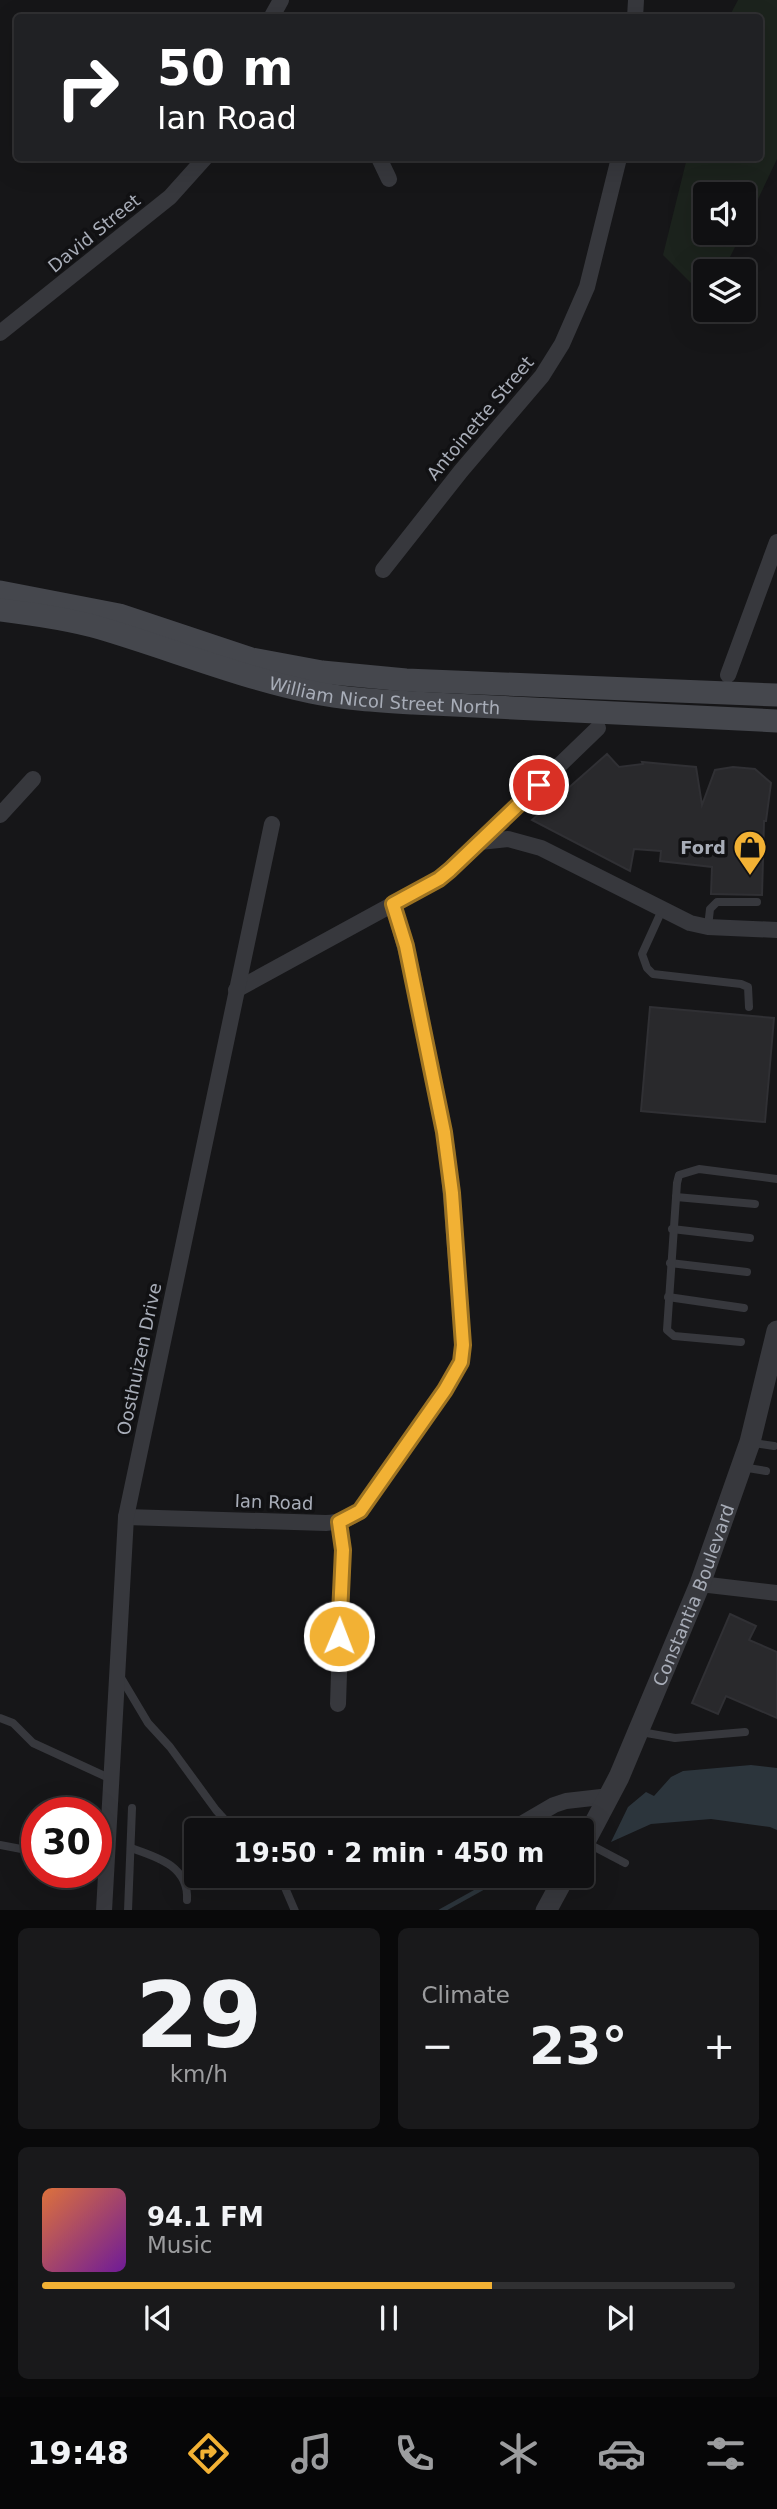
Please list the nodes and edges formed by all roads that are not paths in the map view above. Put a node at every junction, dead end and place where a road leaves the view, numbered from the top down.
1 (202, 161) edge
2 (380, 161) edge
3 (618, 161) edge
4 (389, 179) dead end
5 (0, 333) edge
6 (777, 542) edge
7 (383, 570) dead end
8 (0, 592) edge
9 (0, 610) edge
10 (728, 676) dead end
11 (777, 695) edge
12 (777, 721) edge
13 (598, 728) dead end
14 (33, 779) dead end
15 (0, 815) edge
16 (272, 824) dead end
17 (480, 842) junction
18 (757, 902) dead end
19 (393, 904) junction
20 (662, 910) junction
21 (708, 927) junction
22 (777, 930) edge
23 (236, 990) junction
24 (748, 1007) dead end
25 (777, 1179) edge
26 (676, 1197) junction
27 (755, 1204) dead end
28 (672, 1229) junction
29 (750, 1237) dead end
30 (670, 1263) junction
31 (747, 1272) dead end
32 (667, 1297) junction
33 (744, 1308) dead end
34 (777, 1331) edge
35 (741, 1342) dead end
36 (750, 1443) junction
37 (774, 1446) dead end
38 (742, 1467) junction
39 (766, 1471) dead end
40 (126, 1517) junction
41 (339, 1522) junction
42 (700, 1584) junction
43 (777, 1593) edge
44 (117, 1671) junction
45 (338, 1704) dead end
46 (0, 1718) edge
47 (638, 1731) junction
48 (745, 1732) dead end
49 (111, 1779) junction
50 (109, 1797) edge
51 (610, 1797) junction
52 (132, 1808) dead end
53 (223, 1818) edge
54 (531, 1818) edge
55 (594, 1826) edge
56 (0, 1845) edge
57 (21, 1849) edge
58 (131, 1849) junction
59 (594, 1849) edge
60 (625, 1863) dead end
61 (103, 1888) edge
62 (285, 1888) edge
63 (558, 1888) edge
64 (187, 1900) dead end
65 (104, 1910) edge
66 (128, 1910) edge
67 (295, 1910) edge
68 (545, 1910) edge

1 - 5 street, David Street
2 - 4 street
3 - 7 street, Antoinette Street
6 - 10 street
8 - 11 main road, William Nicol Street North
9 - 12 main road, William Nicol Street North
13 - 17 street
14 - 15 street
16 - 23 street, Oosthuizen Drive
17 - 19 street
17 - 20 street
18 - 21 lane
19 - 23 street
19 - 41 street
20 - 21 street
20 - 24 lane
21 - 22 street
23 - 40 street, Oosthuizen Drive
25 - 26 lane
26 - 27 lane
26 - 28 lane
28 - 29 lane
28 - 30 lane
30 - 31 lane
30 - 32 lane
32 - 33 lane
32 - 35 lane
34 - 36 street, Constantia Boulevard
36 - 37 lane
36 - 38 street, Constantia Boulevard
38 - 39 lane
38 - 42 street, Constantia Boulevard
40 - 41 street, Ian Road
40 - 44 street, Oosthuizen Drive
41 - 45 street
42 - 43 street
42 - 47 street, Constantia Boulevard
44 - 49 street, Oosthuizen Drive
44 - 53 lane
46 - 49 lane
47 - 48 lane
47 - 51 street, Constantia Boulevard
49 - 50 street, Oosthuizen Drive
51 - 54 street
51 - 55 street, Constantia Boulevard
52 - 58 lane
56 - 57 lane
58 - 64 lane
58 - 66 lane
59 - 60 lane
61 - 65 street, Oosthuizen Drive
62 - 67 lane
63 - 68 street

